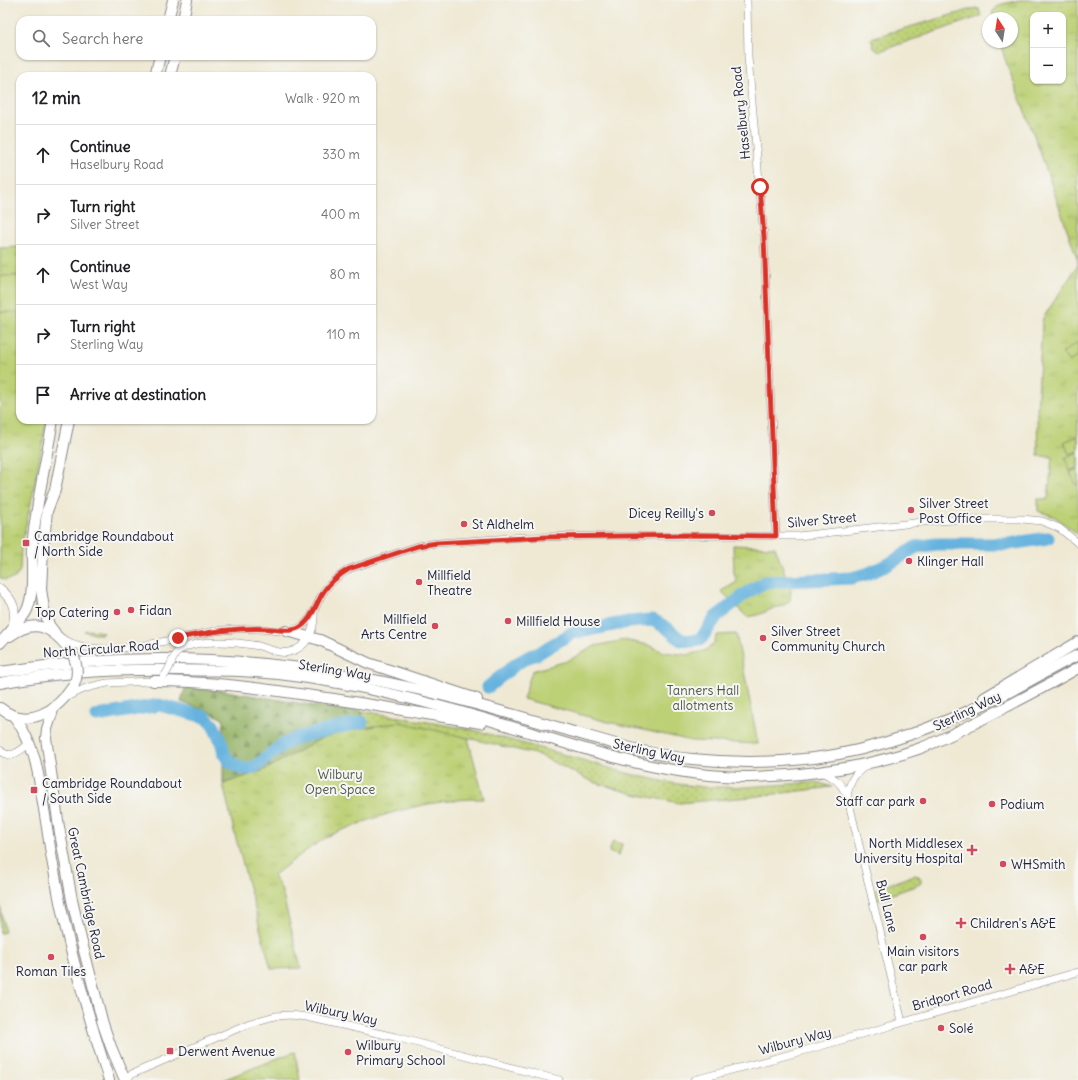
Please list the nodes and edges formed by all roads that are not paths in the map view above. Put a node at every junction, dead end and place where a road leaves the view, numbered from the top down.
1 (173, 0) edge
2 (187, 0) edge
3 (747, 0) edge
4 (169, 16) edge
5 (184, 16) edge
6 (159, 60) edge
7 (174, 60) edge
8 (156, 72) edge
9 (171, 72) edge
10 (52, 424) edge
11 (68, 424) edge
12 (776, 536) junction
13 (1078, 543) edge
14 (0, 589) edge
15 (314, 612) junction
16 (13, 628) junction
17 (286, 631) junction
18 (57, 635) junction
19 (309, 636) junction
20 (1078, 642) edge
21 (0, 643) edge
22 (1078, 655) edge
23 (205, 660) joint
24 (1076, 670) edge
25 (203, 671) joint
26 (0, 672) edge
27 (168, 678) junction
28 (153, 681) joint
29 (0, 683) edge
30 (65, 698) junction
31 (0, 708) edge
32 (54, 708) junction
33 (14, 716) junction
34 (950, 719) junction
35 (554, 726) junction
36 (527, 730) junction
37 (30, 744) junction
38 (0, 750) edge
39 (873, 762) junction
40 (818, 772) junction
41 (847, 795) junction
42 (1078, 972) edge
43 (902, 1022) junction
44 (111, 1047) junction
45 (110, 1080) edge
46 (125, 1080) edge
47 (560, 1080) edge
48 (694, 1080) edge

1 - 4 highway
2 - 5 highway
3 - 12 street, Haselbury Road
6 - 8 highway
7 - 9 highway
10 - 16 highway
11 - 18 highway
12 - 13 street, Silver Street
12 - 15 street, Silver Street
14 - 16 main road
15 - 17 street
15 - 19 street
16 - 21 highway
17 - 18 street
17 - 19 highway
18 - 21 highway
18 - 30 highway, bridge
19 - 27 street, bridge
19 - 35 highway
20 - 34 highway
22 - 34 highway, Sterling Way
23 - 26 highway, North Circular Road
23 - 35 highway, Sterling Way
24 - 39 highway, Sterling Way
25 - 29 highway, North Circular Road
25 - 36 highway, Sterling Way
27 - 28 highway
27 - 36 highway
28 - 30 street
30 - 32 highway
31 - 33 highway
32 - 33 highway
32 - 44 highway, Great Cambridge Road
33 - 37 highway, Great Cambridge Road
34 - 35 highway, Sterling Way
36 - 40 highway, Sterling Way
37 - 38 street
37 - 45 highway, Great Cambridge Road
39 - 40 highway, Sterling Way
39 - 41 street
40 - 41 street
41 - 43 street, Bull Lane
42 - 43 street, Bridport Road
43 - 48 street, Wilbury Way
44 - 45 highway
44 - 46 highway, Great Cambridge Road
46 - 47 street, Wilbury Way

